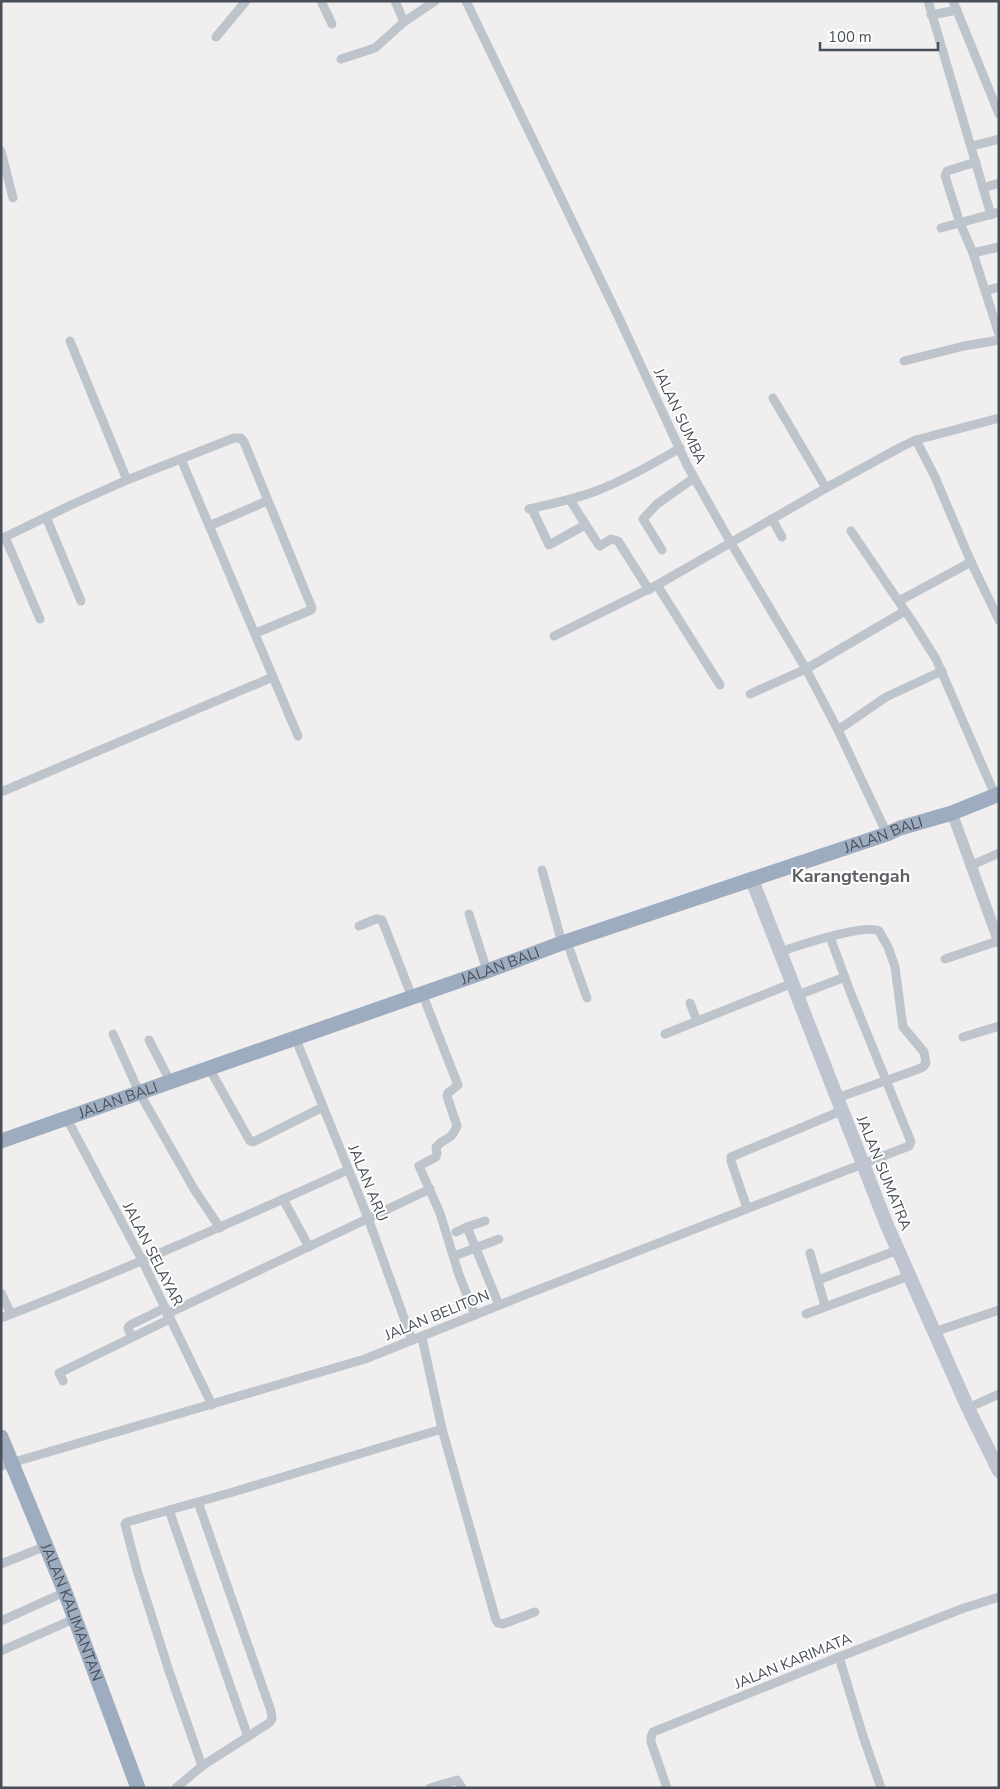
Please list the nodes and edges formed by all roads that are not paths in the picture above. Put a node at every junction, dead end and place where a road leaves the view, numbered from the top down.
1 (246, 1) edge
2 (321, 1) edge
3 (395, 1) edge
4 (434, 1) edge
5 (466, 1) edge
6 (928, 1) edge
7 (955, 6) edge
8 (931, 15) junction
9 (404, 22) junction
10 (332, 24) dead end
11 (216, 37) dead end
12 (341, 59) dead end
13 (999, 114) edge
14 (999, 139) edge
15 (972, 146) junction
16 (1, 152) edge
17 (976, 162) junction
18 (999, 184) edge
19 (983, 188) junction
20 (13, 198) dead end
21 (995, 213) edge
22 (960, 223) junction
23 (942, 228) dead end
24 (999, 246) edge
25 (973, 253) junction
26 (999, 287) edge
27 (985, 291) junction
28 (996, 319) edge
29 (999, 334) edge
30 (999, 340) edge
31 (70, 341) dead end
32 (904, 361) dead end
33 (773, 398) dead end
34 (999, 418) edge
35 (916, 440) junction
36 (680, 448) junction
37 (181, 459) junction
38 (694, 478) junction
39 (127, 480) junction
40 (826, 488) junction
41 (570, 500) junction
42 (267, 501) junction
43 (46, 517) junction
44 (772, 519) junction
45 (585, 525) junction
46 (209, 526) junction
47 (851, 531) dead end
48 (782, 537) dead end
49 (3, 538) edge
50 (731, 544) junction
51 (662, 550) dead end
52 (971, 562) junction
53 (653, 588) junction
54 (81, 601) dead end
55 (898, 601) junction
56 (905, 611) junction
57 (40, 619) dead end
58 (999, 620) edge
59 (256, 634) junction
60 (554, 636) dead end
61 (806, 669) junction
62 (942, 671) junction
63 (273, 677) junction
64 (720, 685) dead end
65 (750, 694) dead end
66 (838, 730) junction
67 (298, 736) dead end
68 (1, 792) edge
69 (997, 794) edge
70 (952, 813) junction
71 (894, 830) junction
72 (999, 853) edge
73 (970, 866) junction
74 (542, 870) dead end
75 (752, 880) junction
76 (469, 914) dead end
77 (359, 926) dead end
78 (830, 937) junction
79 (998, 941) edge
80 (564, 942) junction
81 (780, 952) junction
82 (945, 959) dead end
83 (487, 971) junction
84 (845, 977) junction
85 (796, 989) junction
86 (417, 995) junction
87 (588, 998) dead end
88 (690, 1003) dead end
89 (697, 1021) junction
90 (999, 1026) edge
91 (114, 1034) dead end
92 (665, 1034) dead end
93 (295, 1037) junction
94 (964, 1037) dead end
95 (149, 1040) dead end
96 (122, 1054) junction
97 (114, 1058) dead end
98 (209, 1068) junction
99 (170, 1081) junction
100 (887, 1081) junction
101 (138, 1092) junction
102 (837, 1098) junction
103 (323, 1107) junction
104 (841, 1111) junction
105 (66, 1117) junction
106 (1, 1141) edge
107 (862, 1164) junction
108 (348, 1170) junction
109 (430, 1189) junction
110 (283, 1199) junction
111 (748, 1208) junction
112 (368, 1218) junction
113 (485, 1221) dead end
114 (467, 1227) junction
115 (220, 1228) junction
116 (456, 1232) dead end
117 (498, 1239) dead end
118 (309, 1247) junction
119 (476, 1247) junction
120 (898, 1250) junction
121 (810, 1253) dead end
122 (457, 1254) dead end
123 (142, 1260) junction
124 (909, 1276) junction
125 (818, 1280) junction
126 (1, 1293) edge
127 (499, 1305) junction
128 (825, 1306) junction
129 (999, 1310) edge
130 (167, 1313) junction
131 (11, 1314) junction
132 (806, 1314) dead end
133 (476, 1315) junction
134 (1, 1318) edge
135 (934, 1332) junction
136 (130, 1334) dead end
137 (422, 1338) junction
138 (412, 1340) junction
139 (63, 1382) dead end
140 (999, 1394) edge
141 (212, 1405) junction
142 (968, 1408) junction
143 (442, 1429) junction
144 (1, 1437) edge
145 (7, 1464) edge
146 (999, 1471) edge
147 (198, 1502) junction
148 (169, 1510) junction
149 (46, 1546) junction
150 (1, 1564) edge
151 (65, 1592) junction
152 (999, 1597) edge
153 (535, 1612) dead end
154 (74, 1619) junction
155 (1, 1621) edge
156 (1, 1651) edge
157 (839, 1657) junction
158 (248, 1737) junction
159 (202, 1766) junction
160 (138, 1788) edge
161 (176, 1788) edge
162 (430, 1788) edge
163 (462, 1788) edge
164 (667, 1788) edge
165 (881, 1788) edge

1 - 11 street
2 - 10 street
3 - 9 street
4 - 9 street
5 - 36 street, JALAN SUMBA
6 - 8 street
7 - 8 street
7 - 13 street
8 - 15 street
9 - 12 street
14 - 15 street
15 - 17 street
16 - 20 street
17 - 19 street
17 - 22 street
18 - 19 street
19 - 21 street
21 - 22 street
22 - 23 street
22 - 25 street
24 - 25 street
25 - 27 street
26 - 27 street
27 - 28 street
28 - 29 street
30 - 32 street
31 - 39 street
33 - 40 street
34 - 35 street
35 - 40 street
35 - 52 street
36 - 38 street, JALAN SUMBA
36 - 41 street
37 - 39 street
37 - 42 street
37 - 46 street
38 - 50 street, JALAN SUMBA
38 - 51 street
39 - 43 street
40 - 44 street
41 - 45 street
41 - 45 street
42 - 46 street
42 - 59 street
43 - 49 street
43 - 54 street
44 - 48 street
44 - 50 street
45 - 53 street
46 - 59 street
47 - 55 street
49 - 57 street
50 - 53 street
50 - 61 street, JALAN SUMBA
52 - 55 street
52 - 58 street
53 - 60 street
53 - 64 street
55 - 56 street
56 - 61 street
56 - 62 street
59 - 63 street
61 - 65 street
61 - 66 street, JALAN SUMBA
62 - 66 street
62 - 69 street
63 - 67 street
63 - 68 street
66 - 71 street, JALAN SUMBA
69 - 70 highway, JALAN BALI
70 - 71 highway, JALAN BALI
70 - 73 street
71 - 75 highway, JALAN BALI
72 - 73 street
73 - 79 street
74 - 80 street
75 - 80 highway, JALAN BALI
75 - 81 main road, JALAN SUMATRA
76 - 83 street
77 - 86 street
78 - 81 street
78 - 84 street
78 - 100 street
79 - 82 street
80 - 83 highway, JALAN BALI
80 - 87 street
81 - 85 main road, JALAN SUMATRA
83 - 86 highway, JALAN BALI
84 - 85 street
84 - 100 street
85 - 89 street
85 - 102 main road, JALAN SUMATRA
86 - 93 highway, JALAN BALI
86 - 109 street
88 - 89 street
89 - 92 street
90 - 94 street
91 - 96 street
93 - 98 highway, JALAN BALI
93 - 103 street, JALAN ARU
95 - 99 street
96 - 97 street
96 - 101 street
98 - 99 highway, JALAN BALI
98 - 103 street
99 - 101 highway, JALAN BALI
100 - 102 street
100 - 107 street, JALAN BELITON
101 - 105 highway, JALAN BALI
101 - 115 street
102 - 104 main road, JALAN SUMATRA
103 - 108 street, JALAN ARU
104 - 107 main road, JALAN SUMATRA
104 - 111 street
105 - 106 highway, JALAN BALI
105 - 123 street, JALAN SELAYAR
107 - 111 street, JALAN BELITON
107 - 120 main road, JALAN SUMATRA
108 - 110 street
108 - 112 street, JALAN ARU
109 - 112 street
109 - 133 street
110 - 115 street
110 - 118 street
111 - 127 street, JALAN BELITON
112 - 118 street
112 - 138 street, JALAN ARU
113 - 114 street
114 - 116 street
114 - 119 street
115 - 123 street
117 - 119 street
118 - 130 street
119 - 122 street
119 - 127 street
120 - 124 main road, JALAN SUMATRA
120 - 125 street
121 - 125 street
123 - 130 street, JALAN SELAYAR
123 - 131 street
124 - 128 street
124 - 135 main road, JALAN SUMATRA
125 - 128 street
126 - 131 street
127 - 133 street, JALAN BELITON
128 - 132 street
129 - 135 street
130 - 136 street
130 - 139 street
130 - 141 street, JALAN SELAYAR
131 - 134 street
133 - 137 street, JALAN BELITON
135 - 142 main road, JALAN SUMATRA
137 - 138 street, JALAN BELITON
137 - 143 street
138 - 141 street, JALAN BELITON
140 - 142 street
141 - 145 street, JALAN BELITON
142 - 146 main road, JALAN SUMATRA
143 - 147 street
143 - 153 street
144 - 145 highway, JALAN KALIMANTAN
145 - 149 highway, JALAN KALIMANTAN
147 - 148 street
147 - 158 street
148 - 158 street
148 - 159 street
149 - 150 street
149 - 151 highway, JALAN KALIMANTAN
151 - 154 highway, JALAN KALIMANTAN
151 - 155 street
152 - 157 street, JALAN KARIMATA
154 - 156 street
154 - 160 highway, JALAN KALIMANTAN
157 - 164 street, JALAN KARIMATA
157 - 165 street
158 - 159 street
159 - 161 street
162 - 163 street

